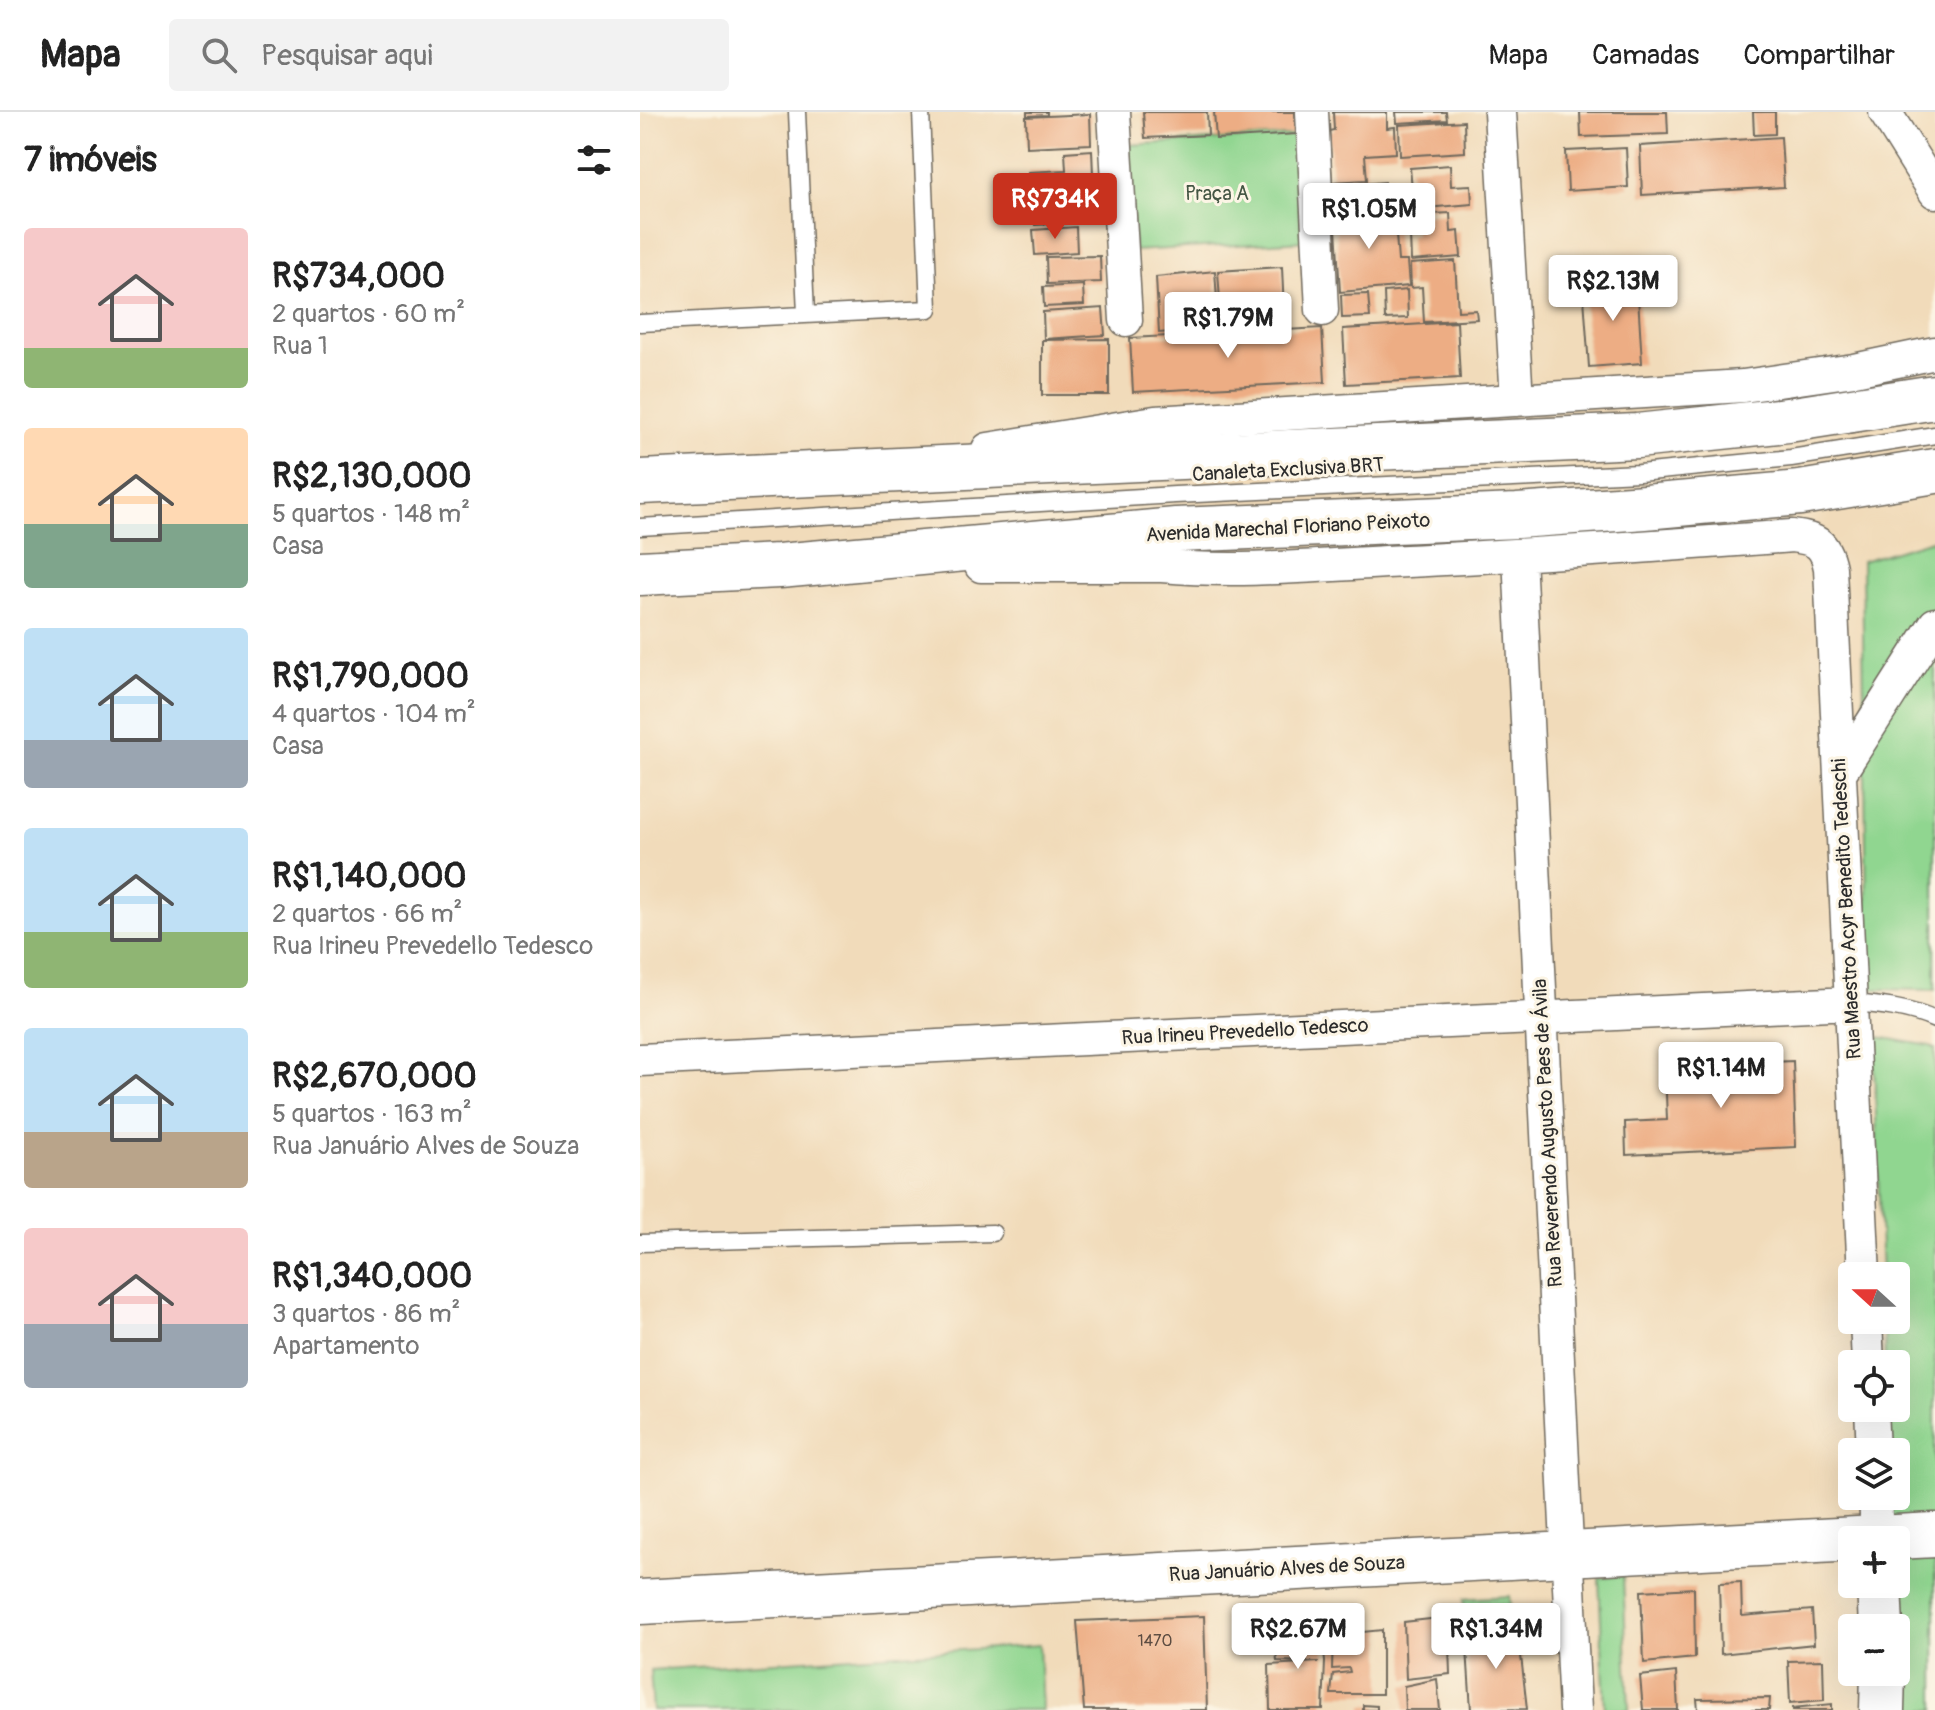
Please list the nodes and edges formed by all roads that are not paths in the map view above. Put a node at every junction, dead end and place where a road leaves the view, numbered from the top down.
1 (797, 112) edge
2 (921, 112) edge
3 (1114, 112) edge
4 (1312, 112) edge
5 (1500, 112) edge
6 (1885, 112) edge
7 (1935, 192) edge
8 (1322, 310) dead end
9 (806, 314) junction
10 (1126, 320) dead end
11 (640, 323) edge
12 (1935, 353) edge
13 (1935, 397) edge
14 (1517, 400) junction
15 (1935, 435) edge
16 (1935, 471) edge
17 (852, 472) junction
18 (640, 482) edge
19 (1175, 494) junction
20 (640, 527) edge
21 (1519, 556) junction
22 (779, 566) junction
23 (640, 573) edge
24 (1935, 624) edge
25 (1840, 773) junction
26 (1851, 1003) junction
27 (1542, 1017) junction
28 (1935, 1020) edge
29 (640, 1060) edge
30 (993, 1233) dead end
31 (640, 1243) edge
32 (1863, 1262) edge
33 (1876, 1525) edge
34 (1935, 1535) edge
35 (1568, 1554) junction
36 (640, 1602) edge
37 (1883, 1686) edge
38 (1575, 1710) edge
39 (1882, 1710) edge

1 - 9 lane
2 - 9 lane
3 - 10 street
4 - 8 street
5 - 14 street
6 - 7 street
9 - 11 lane
12 - 14 street
13 - 19 main road, Avenida Marechal Floriano Peixoto
14 - 17 street
15 - 19 lane, Canaleta Exclusiva BRT
16 - 19 main road, Avenida Marechal Floriano Peixoto
17 - 18 main road, Avenida Marechal Floriano Peixoto
17 - 19 main road, Avenida Marechal Floriano Peixoto
19 - 20 lane, Canaleta Exclusiva BRT
19 - 22 main road, Avenida Marechal Floriano Peixoto
21 - 22 street
21 - 25 street, Rua Maestro Acyr Benedito Tedeschi
21 - 27 street, Rua Reverendo Augusto Paes de Ávila
22 - 23 main road, Avenida Marechal Floriano Peixoto
24 - 25 street
25 - 26 street, Rua Maestro Acyr Benedito Tedeschi
26 - 27 street, Rua Irineu Prevedello Tedesco
26 - 28 lane
26 - 32 street, Rua Maestro Acyr Benedito Tedeschi
27 - 29 street, Rua Irineu Prevedello Tedesco
27 - 35 street, Rua Reverendo Augusto Paes de Ávila
30 - 31 lane
33 - 34 main road, Rua Januário Alves de Souza
33 - 35 main road, Rua Januário Alves de Souza
35 - 36 main road, Rua Januário Alves de Souza
35 - 38 street, Rua Reverendo Augusto Paes de Ávila
37 - 39 main road

